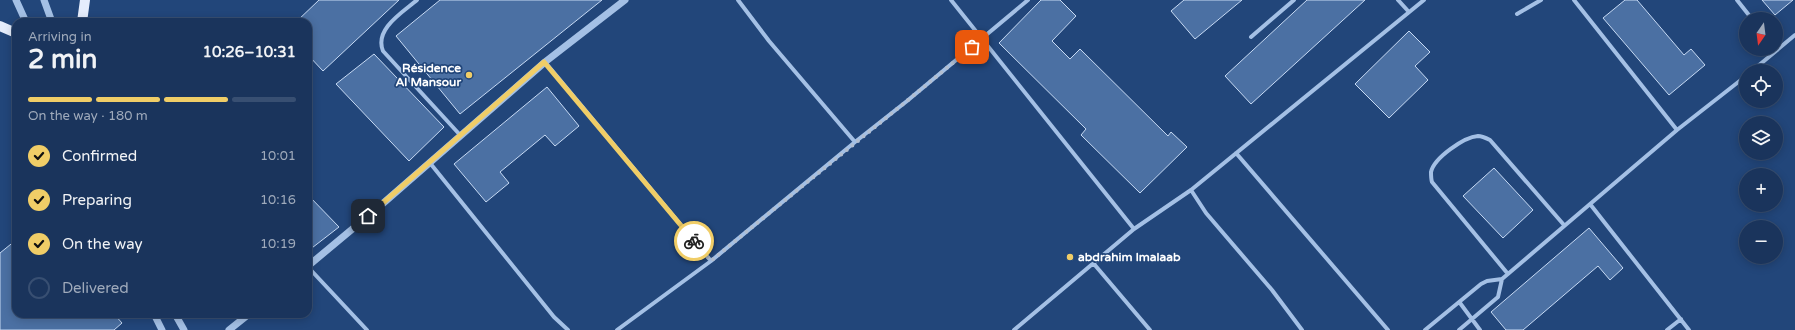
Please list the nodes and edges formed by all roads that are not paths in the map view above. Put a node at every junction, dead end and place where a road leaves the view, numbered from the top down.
1 (16, 0) edge
2 (44, 0) edge
3 (85, 0) edge
4 (417, 0) edge
5 (738, 0) edge
6 (951, 0) edge
7 (1028, 0) edge
8 (1294, 0) edge
9 (1398, 0) edge
10 (1424, 0) edge
11 (1540, 0) edge
12 (1574, 0) edge
13 (1737, 0) edge
14 (621, 1) edge
15 (1409, 12) junction
16 (1746, 12) edge
17 (1517, 14) dead end
18 (24, 18) edge
19 (51, 18) edge
20 (83, 18) edge
21 (0, 26) edge
22 (12, 31) edge
23 (1795, 35) edge
24 (1251, 37) dead end
25 (982, 38) junction
26 (1783, 44) edge
27 (1769, 56) edge
28 (544, 62) junction
29 (1760, 64) edge
30 (1739, 81) edge
31 (1677, 130) junction
32 (461, 136) junction
33 (855, 142) junction
34 (1236, 153) junction
35 (430, 163) junction
36 (1191, 190) junction
37 (1590, 204) junction
38 (1564, 225) junction
39 (1134, 230) junction
40 (711, 261) junction
41 (312, 263) edge
42 (1094, 264) junction
43 (312, 270) edge
44 (1508, 274) junction
45 (1502, 279) junction
46 (1460, 303) junction
47 (156, 318) edge
48 (177, 318) edge
49 (244, 318) edge
50 (1472, 319) junction
51 (1681, 319) junction
52 (162, 330) edge
53 (184, 330) edge
54 (229, 330) edge
55 (367, 330) edge
56 (568, 330) edge
57 (617, 330) edge
58 (1014, 330) edge
59 (1150, 330) edge
60 (1302, 330) edge
61 (1388, 330) edge
62 (1425, 330) edge
63 (1459, 330) edge
64 (1480, 330) edge
65 (1667, 330) edge
66 (1689, 330) edge

1 - 18 street
2 - 19 street
3 - 20 main road
4 - 32 street
5 - 33 street
6 - 25 street
7 - 25 street
8 - 24 street
9 - 15 street
10 - 15 street
11 - 17 street
12 - 31 street
13 - 16 street
14 - 28 street
15 - 34 street
21 - 22 main road
23 - 26 street
25 - 33 street
25 - 39 street
27 - 29 street
28 - 32 street
28 - 40 street
30 - 31 street
31 - 37 street
32 - 35 street
33 - 40 street
34 - 36 street
34 - 61 street
35 - 41 street
35 - 56 street
36 - 39 street
36 - 60 street
37 - 38 street
37 - 51 street
38 - 44 street
38 - 44 street
39 - 42 street
40 - 57 street
42 - 58 street
42 - 59 street
43 - 55 street
44 - 45 street
45 - 46 street
45 - 50 street
46 - 50 street
46 - 62 street
47 - 52 street
48 - 53 street
49 - 54 street
50 - 63 street
50 - 64 street
51 - 65 street
51 - 66 street

